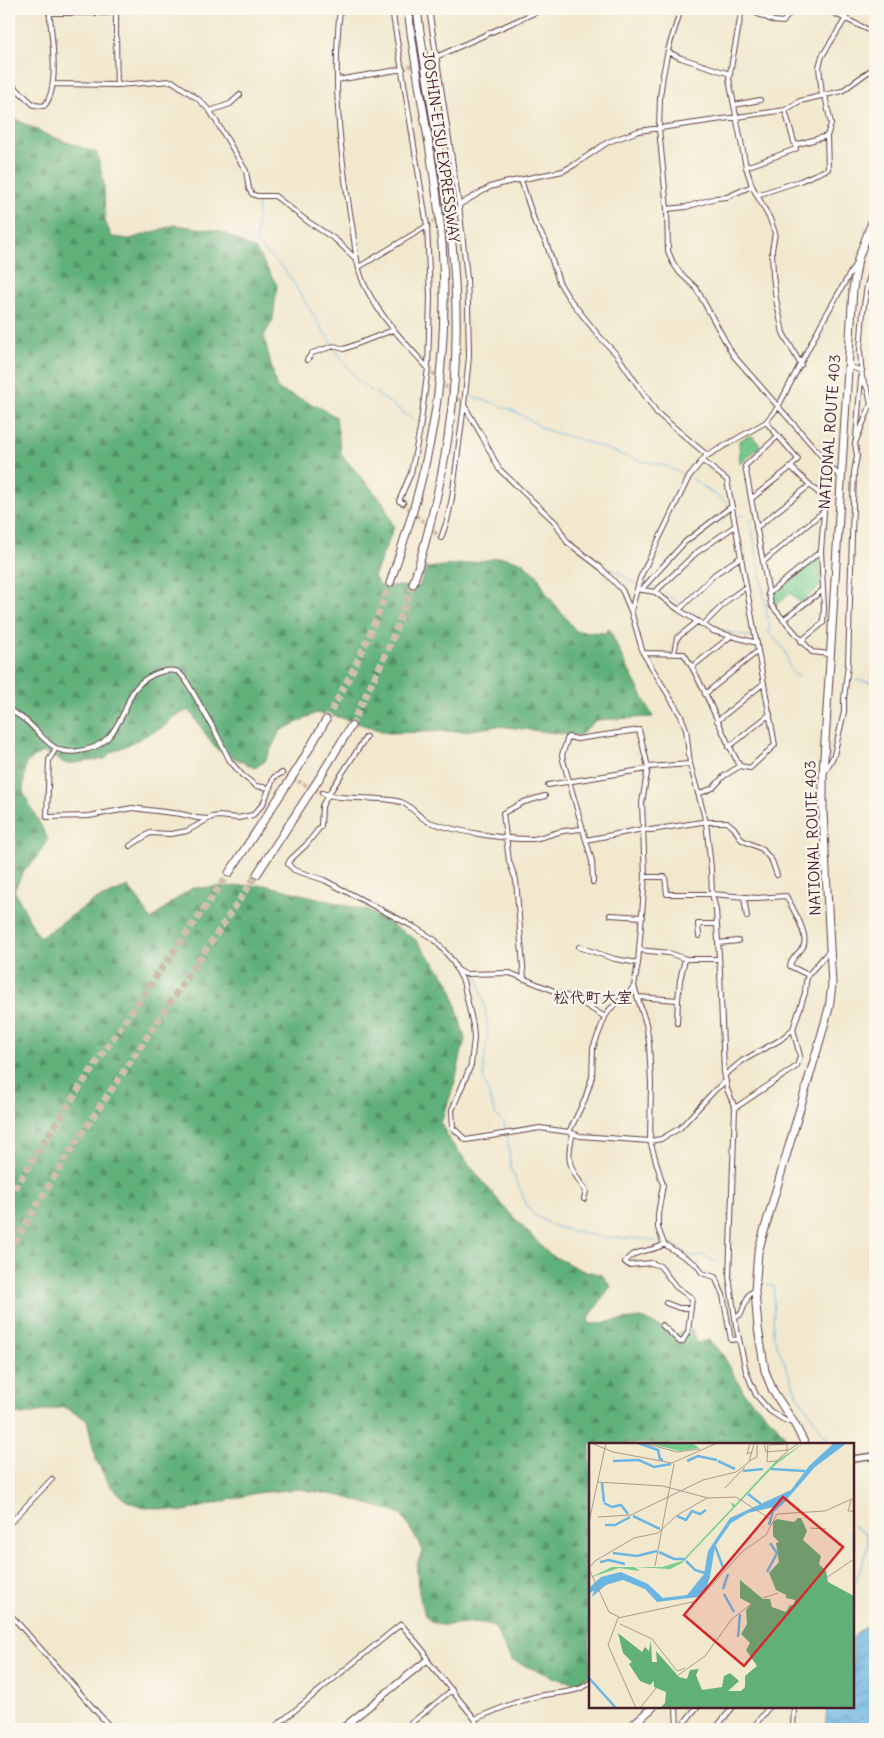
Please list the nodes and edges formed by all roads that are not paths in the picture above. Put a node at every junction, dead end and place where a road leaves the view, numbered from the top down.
1 (340, 9) edge
2 (392, 9) edge
3 (408, 9) edge
4 (416, 9) edge
5 (429, 9) edge
6 (543, 9) edge
7 (681, 9) edge
8 (742, 9) edge
9 (746, 9) edge
10 (793, 9) edge
11 (825, 9) edge
12 (831, 10) edge
13 (49, 11) edge
14 (90, 11) edge
15 (116, 11) edge
16 (846, 18) junction
17 (875, 32) edge
18 (668, 52) junction
19 (436, 57) junction
20 (875, 67) edge
21 (403, 69) junction
22 (730, 74) junction
23 (337, 80) junction
24 (9, 82) edge
25 (53, 84) junction
26 (118, 85) junction
27 (240, 95) dead end
28 (823, 95) junction
29 (760, 100) dead end
30 (734, 105) junction
31 (785, 110) junction
32 (210, 111) junction
33 (736, 118) junction
34 (659, 129) junction
35 (827, 136) junction
36 (795, 145) junction
37 (746, 168) junction
38 (521, 180) junction
39 (752, 186) junction
40 (757, 195) junction
41 (459, 205) junction
42 (667, 210) junction
43 (875, 214) edge
44 (428, 226) junction
45 (875, 258) edge
46 (858, 259) junction
47 (357, 260) junction
48 (359, 267) junction
49 (394, 330) junction
50 (307, 360) dead end
51 (801, 365) junction
52 (848, 366) junction
53 (428, 368) junction
54 (862, 372) junction
55 (464, 405) junction
56 (778, 407) junction
57 (766, 422) junction
58 (778, 436) junction
59 (856, 443) junction
60 (708, 455) junction
61 (703, 461) junction
62 (791, 466) junction
63 (841, 478) junction
64 (810, 485) junction
65 (751, 499) junction
66 (403, 503) dead end
67 (732, 506) junction
68 (824, 511) junction
69 (735, 526) junction
70 (756, 528) junction
71 (441, 538) dead end
72 (821, 551) junction
73 (741, 557) junction
74 (762, 562) junction
75 (390, 583) tunnel mouth
76 (413, 584) tunnel mouth
77 (746, 587) junction
78 (639, 590) junction
79 (823, 590) junction
80 (655, 592) junction
81 (768, 594) junction
82 (679, 610) junction
83 (631, 611) junction
84 (783, 620) junction
85 (698, 621) junction
86 (704, 624) junction
87 (731, 636) junction
88 (801, 640) junction
89 (757, 643) junction
90 (758, 651) junction
91 (643, 653) junction
92 (674, 653) junction
93 (830, 654) junction
94 (692, 667) junction
95 (764, 683) junction
96 (705, 694) junction
97 (9, 710) edge
98 (770, 714) junction
99 (326, 720) tunnel mouth
100 (717, 721) junction
101 (351, 726) tunnel mouth
102 (366, 737) dead end
103 (729, 747) junction
104 (56, 748) junction
105 (690, 764) junction
106 (740, 766) junction
107 (647, 768) junction
108 (282, 773) dead end
109 (823, 774) junction
110 (570, 781) junction
111 (548, 786) dead end
112 (270, 788) junction
113 (322, 793) tunnel mouth
114 (698, 794) junction
115 (328, 795) junction
116 (545, 796) dead end
117 (208, 819) junction
118 (706, 822) junction
119 (582, 829) junction
120 (643, 829) junction
121 (506, 838) junction
122 (586, 840) junction
123 (130, 846) dead end
124 (229, 872) tunnel mouth
125 (257, 874) tunnel mouth
126 (777, 874) dead end
127 (645, 877) junction
128 (593, 882) dead end
129 (712, 894) junction
130 (744, 897) junction
131 (610, 915) dead end
132 (643, 917) junction
133 (747, 917) dead end
134 (717, 924) junction
135 (699, 936) dead end
136 (738, 941) dead end
137 (718, 943) junction
138 (579, 947) dead end
139 (639, 950) junction
140 (831, 950) junction
141 (685, 959) junction
142 (719, 959) junction
143 (638, 963) junction
144 (456, 970) junction
145 (808, 975) junction
146 (524, 979) junction
147 (634, 986) junction
148 (638, 997) junction
149 (678, 1000) junction
150 (605, 1017) junction
151 (677, 1024) dead end
152 (793, 1029) junction
153 (725, 1075) junction
154 (726, 1081) junction
155 (735, 1108) junction
156 (571, 1133) junction
157 (650, 1141) junction
158 (584, 1199) dead end
159 (664, 1244) junction
160 (754, 1292) junction
161 (666, 1303) dead end
162 (691, 1308) junction
163 (735, 1318) junction
164 (662, 1325) dead end
165 (739, 1339) junction
166 (794, 1424) junction
167 (804, 1443) edge
168 (875, 1456) edge
169 (854, 1459) edge
170 (52, 1479) dead end
171 (9, 1524) edge
172 (9, 1613) edge
173 (427, 1660) junction
174 (589, 1684) edge
175 (452, 1690) junction
176 (652, 1708) edge
177 (676, 1708) edge
178 (696, 1708) edge
179 (732, 1708) edge
180 (768, 1708) edge
181 (794, 1708) edge
182 (475, 1719) junction
183 (112, 1729) edge
184 (272, 1729) edge
185 (341, 1729) edge
186 (404, 1729) edge
187 (478, 1729) edge
188 (628, 1729) edge
189 (678, 1729) edge
190 (715, 1729) edge
191 (752, 1729) edge
192 (793, 1729) edge

1 - 23 street
2 - 21 street
3 - 75 highway, JOSHIN-ETSU EXPRESSWAY
4 - 76 highway, JOSHIN-ETSU EXPRESSWAY
5 - 19 street
6 - 19 street
7 - 18 street
8 - 22 street
9 - 10 street
11 - 12 street
12 - 16 street
13 - 14 street
13 - 25 street
14 - 15 street
15 - 26 street
16 - 17 street
16 - 28 street
18 - 22 street
18 - 34 street
19 - 41 street
20 - 28 street
21 - 23 street
21 - 44 street
22 - 30 street
23 - 47 street
24 - 25 street
25 - 26 street
26 - 32 street
27 - 32 street
28 - 31 street
28 - 35 street
29 - 30 street
30 - 33 street
31 - 33 street
31 - 36 street
32 - 47 street
33 - 34 street
33 - 37 street
34 - 38 street
34 - 42 street
35 - 36 street
35 - 40 street
36 - 37 street
37 - 39 street
38 - 41 street
38 - 60 street
39 - 40 street
39 - 42 street
40 - 51 street
41 - 55 street
42 - 56 street
43 - 46 highway, NATIONAL ROUTE 403
44 - 48 street
44 - 53 street
45 - 54 street
46 - 51 street
46 - 52 highway, NATIONAL ROUTE 403
47 - 48 street
48 - 49 street
49 - 50 street
49 - 53 street
51 - 56 street
52 - 54 street
52 - 63 highway, NATIONAL ROUTE 403
53 - 66 street
54 - 59 street
54 - 59 street
55 - 71 street
55 - 83 street
56 - 57 street
56 - 63 street
57 - 58 street
57 - 60 street
58 - 62 street
58 - 65 street
59 - 109 street
60 - 61 street
61 - 67 street
61 - 78 street
62 - 64 street
62 - 65 street
63 - 93 highway, NATIONAL ROUTE 403
64 - 68 street
64 - 70 street
65 - 70 street
67 - 69 street
67 - 78 street
68 - 72 street
68 - 74 street
69 - 73 street
69 - 80 street
70 - 74 street
72 - 79 street
72 - 81 street
73 - 77 street
73 - 82 street
74 - 81 street
77 - 86 street
77 - 89 street
78 - 80 street
78 - 83 street
79 - 84 street
79 - 88 street
80 - 82 street
81 - 84 street
82 - 85 street
83 - 91 street
84 - 88 street
85 - 86 street
85 - 92 street
86 - 87 street
87 - 89 street
87 - 94 street
88 - 93 street
89 - 90 street
90 - 95 street
90 - 96 street
91 - 92 street
91 - 105 street
92 - 94 street
93 - 109 highway, NATIONAL ROUTE 403
94 - 96 street
95 - 98 street
95 - 100 street
96 - 100 street
97 - 104 street
98 - 103 street
98 - 106 street
99 - 124 highway
100 - 103 street
101 - 125 highway
102 - 115 street
103 - 106 street
104 - 112 street
104 - 117 street
105 - 107 street
105 - 114 street
106 - 114 street
107 - 110 street
107 - 110 street
107 - 120 street
108 - 112 street
109 - 140 highway, NATIONAL ROUTE 403
110 - 111 street
110 - 119 street
112 - 117 street
113 - 115 street
114 - 118 street
115 - 121 street
115 - 144 street
116 - 121 street
117 - 123 street
118 - 120 street
118 - 126 street
118 - 129 street
119 - 121 street
119 - 122 street
120 - 122 street
120 - 127 street
121 - 146 street
122 - 128 street
127 - 129 street
127 - 132 street
129 - 130 street
129 - 134 street
130 - 133 street
130 - 145 street
131 - 132 street
132 - 139 street
134 - 135 street
134 - 137 street
136 - 137 street
137 - 142 street
138 - 143 street
139 - 141 street
139 - 143 street
140 - 145 street
140 - 160 highway, NATIONAL ROUTE 403
141 - 142 street
141 - 149 street
142 - 153 street
143 - 147 street
144 - 146 street
144 - 156 street
145 - 152 street
146 - 150 street
147 - 148 street
147 - 150 street
148 - 149 street
148 - 157 street
149 - 151 street
150 - 156 street
152 - 153 street
152 - 155 street
153 - 154 street
154 - 155 street
154 - 157 street
155 - 163 street
156 - 157 street
156 - 158 street
157 - 159 street
159 - 162 street
159 - 165 street
160 - 163 street
160 - 166 highway, NATIONAL ROUTE 403
161 - 162 street
162 - 164 street
163 - 165 street
165 - 166 street
166 - 167 highway, NATIONAL ROUTE 403
168 - 169 street
170 - 171 street
172 - 183 street
173 - 175 street
173 - 184 street
173 - 185 street
174 - 182 street
175 - 182 street
175 - 186 street
176 - 188 highway
177 - 189 street
178 - 189 street
179 - 190 street
180 - 191 street
181 - 192 street
182 - 187 street

